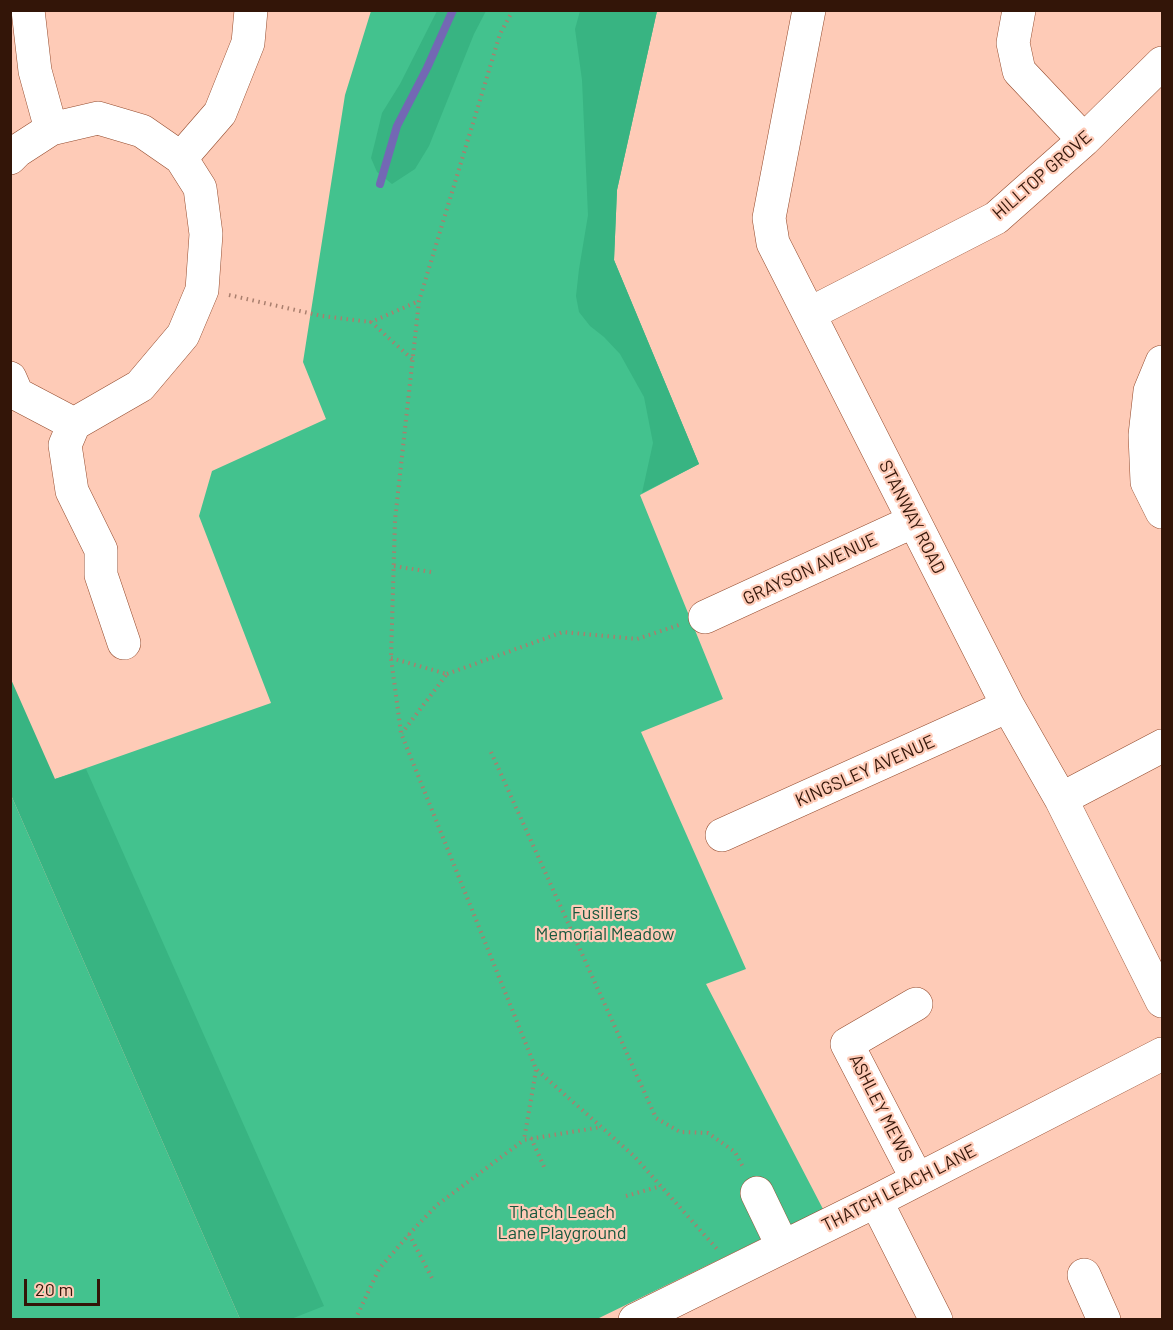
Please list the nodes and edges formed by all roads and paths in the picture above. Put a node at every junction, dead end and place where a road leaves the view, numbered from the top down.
1 (28, 10) edge
2 (251, 10) edge
3 (513, 10) edge
4 (809, 10) edge
5 (1019, 10) edge
6 (1162, 63) edge
7 (51, 129) junction
8 (1084, 140) junction
9 (181, 158) junction
10 (10, 159) edge
11 (202, 290) junction
12 (419, 301) junction
13 (809, 314) junction
14 (371, 322) junction
15 (412, 360) junction
16 (1162, 362) edge
17 (10, 378) edge
18 (74, 424) junction
19 (1162, 512) edge
20 (914, 521) junction
21 (394, 566) junction
22 (431, 572) dead end
23 (705, 617) joint
24 (124, 643) dead end
25 (391, 658) junction
26 (447, 674) junction
27 (1008, 706) junction
28 (401, 733) junction
29 (1162, 746) edge
30 (491, 752) dead end
31 (1061, 800) junction
32 (722, 836) dead end
33 (1162, 1001) edge
34 (916, 1004) dead end
35 (1162, 1054) edge
36 (536, 1069) junction
37 (602, 1127) junction
38 (531, 1138) junction
39 (524, 1140) junction
40 (544, 1169) dead end
41 (917, 1179) junction
42 (660, 1186) junction
43 (757, 1193) joint
44 (626, 1196) dead end
45 (876, 1201) junction
46 (409, 1234) junction
47 (783, 1247) junction
48 (735, 1270) junction
49 (1084, 1275) dead end
50 (433, 1280) dead end
51 (355, 1320) edge
52 (635, 1320) edge
53 (936, 1320) edge
54 (1104, 1320) edge

1 - 7 street
2 - 9 street
3 - 12 path
4 - 13 street, STANWAY ROAD
5 - 8 street
6 - 8 street, HILLTOP GROVE
7 - 9 street
7 - 10 street
8 - 13 street, HILLTOP GROVE
9 - 11 street
11 - 14 path
11 - 18 street
12 - 14 path
12 - 15 path
13 - 20 street, STANWAY ROAD
14 - 15 path
15 - 21 path
16 - 19 street
17 - 18 street
18 - 24 street
20 - 23 street, GRAYSON AVENUE
20 - 27 street, STANWAY ROAD
21 - 22 path
21 - 25 path
23 - 26 path
25 - 26 path
25 - 28 path
26 - 28 path
27 - 31 street, STANWAY ROAD
27 - 32 street, KINGSLEY AVENUE
28 - 36 path
29 - 31 street
30 - 43 path
31 - 33 street, STANWAY ROAD
34 - 41 street, ASHLEY MEWS
35 - 41 street, THATCH LEACH LANE
36 - 37 path
36 - 39 path
37 - 38 path
37 - 42 path
38 - 39 path
38 - 40 path
39 - 46 path
41 - 45 street, THATCH LEACH LANE
42 - 44 path
42 - 48 path
43 - 47 street
45 - 47 street, THATCH LEACH LANE
45 - 53 street
46 - 50 path
46 - 51 path
47 - 48 street, THATCH LEACH LANE
48 - 52 street, THATCH LEACH LANE
49 - 54 street

